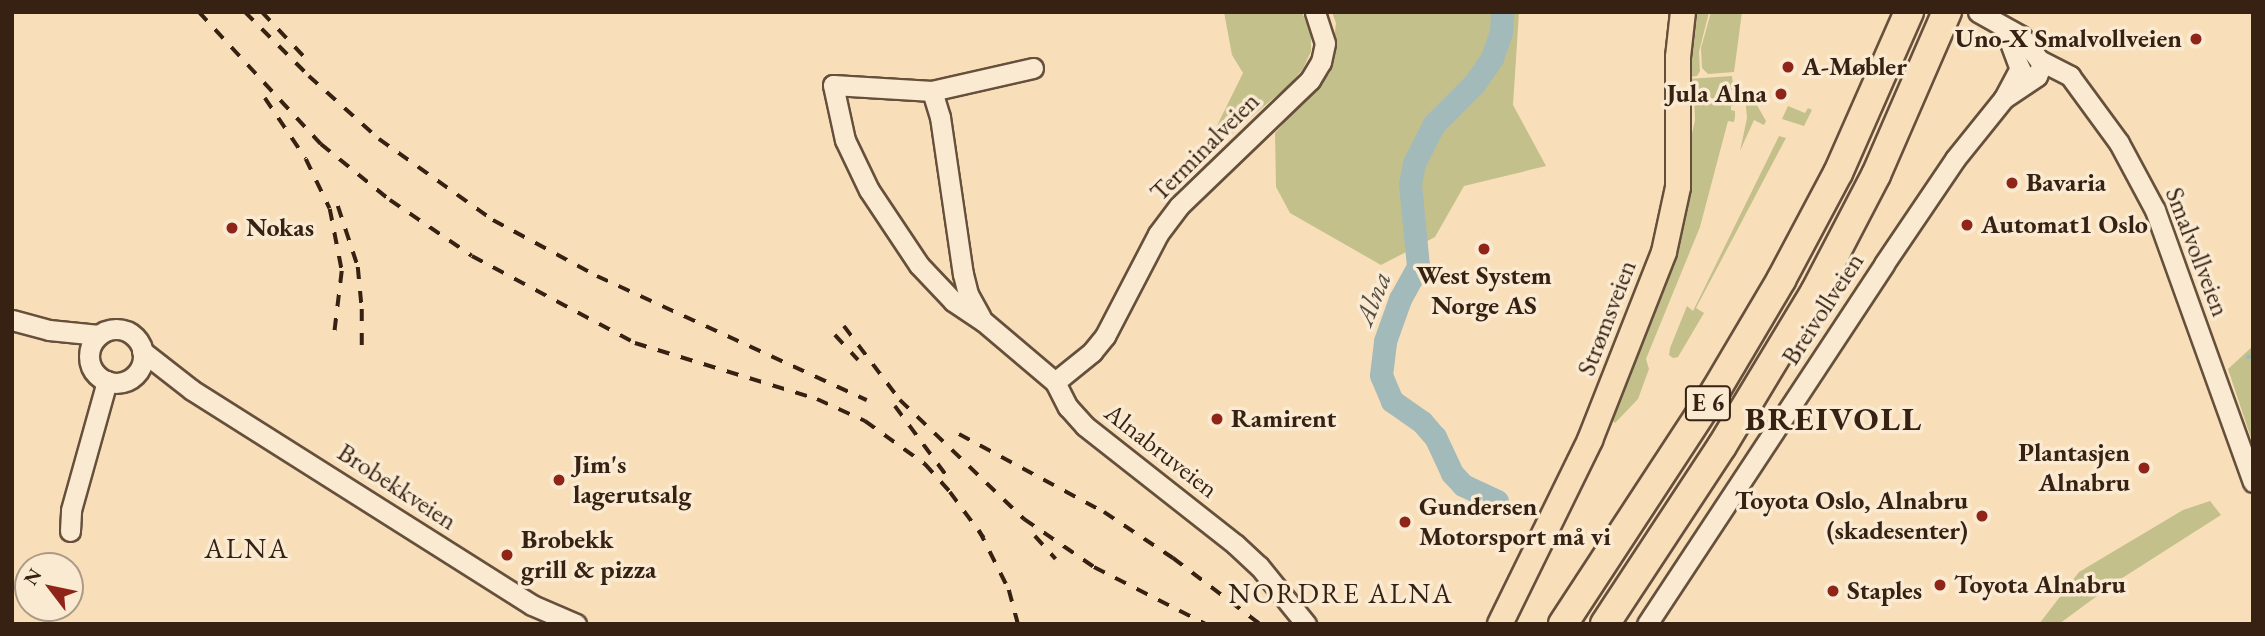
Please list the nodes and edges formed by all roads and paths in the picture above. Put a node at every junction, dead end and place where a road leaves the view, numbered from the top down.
1 (1315, 12) edge
2 (1684, 12) edge
3 (1909, 12) edge
4 (1947, 12) edge
5 (1992, 21) edge
6 (2031, 67) junction
7 (1033, 68) dead end
8 (932, 91) junction
9 (12, 320) edge
10 (983, 321) junction
11 (49, 330) junction
12 (99, 335) junction
13 (142, 351) junction
14 (89, 359) junction
15 (130, 378) junction
16 (107, 381) junction
17 (1055, 383) junction
18 (191, 390) junction
19 (2253, 482) edge
20 (70, 531) dead end
21 (576, 624) edge
22 (1306, 624) edge
23 (1500, 624) edge
24 (1563, 624) edge
25 (1605, 624) edge
26 (1647, 624) edge

1 - 17 street, Terminalveien
2 - 23 main road, Strømsveien
3 - 24 highway, E 6
4 - 25 highway, E 6
5 - 6 street, Smalvollveien
6 - 19 street, Smalvollveien
6 - 26 street, Breivollveien
7 - 8 street, Alnabruveien
8 - 10 street, Alnabruveien
8 - 10 street, Alnabruveien
9 - 11 street
10 - 17 street, Alnabruveien
11 - 12 street
11 - 14 street
12 - 13 street
12 - 14 street
13 - 15 street
13 - 18 street, Brobekkveien
14 - 16 street
15 - 16 street
15 - 18 street, Brobekkveien
16 - 20 street
17 - 22 street, Alnabruveien
18 - 21 street, Brobekkveien

